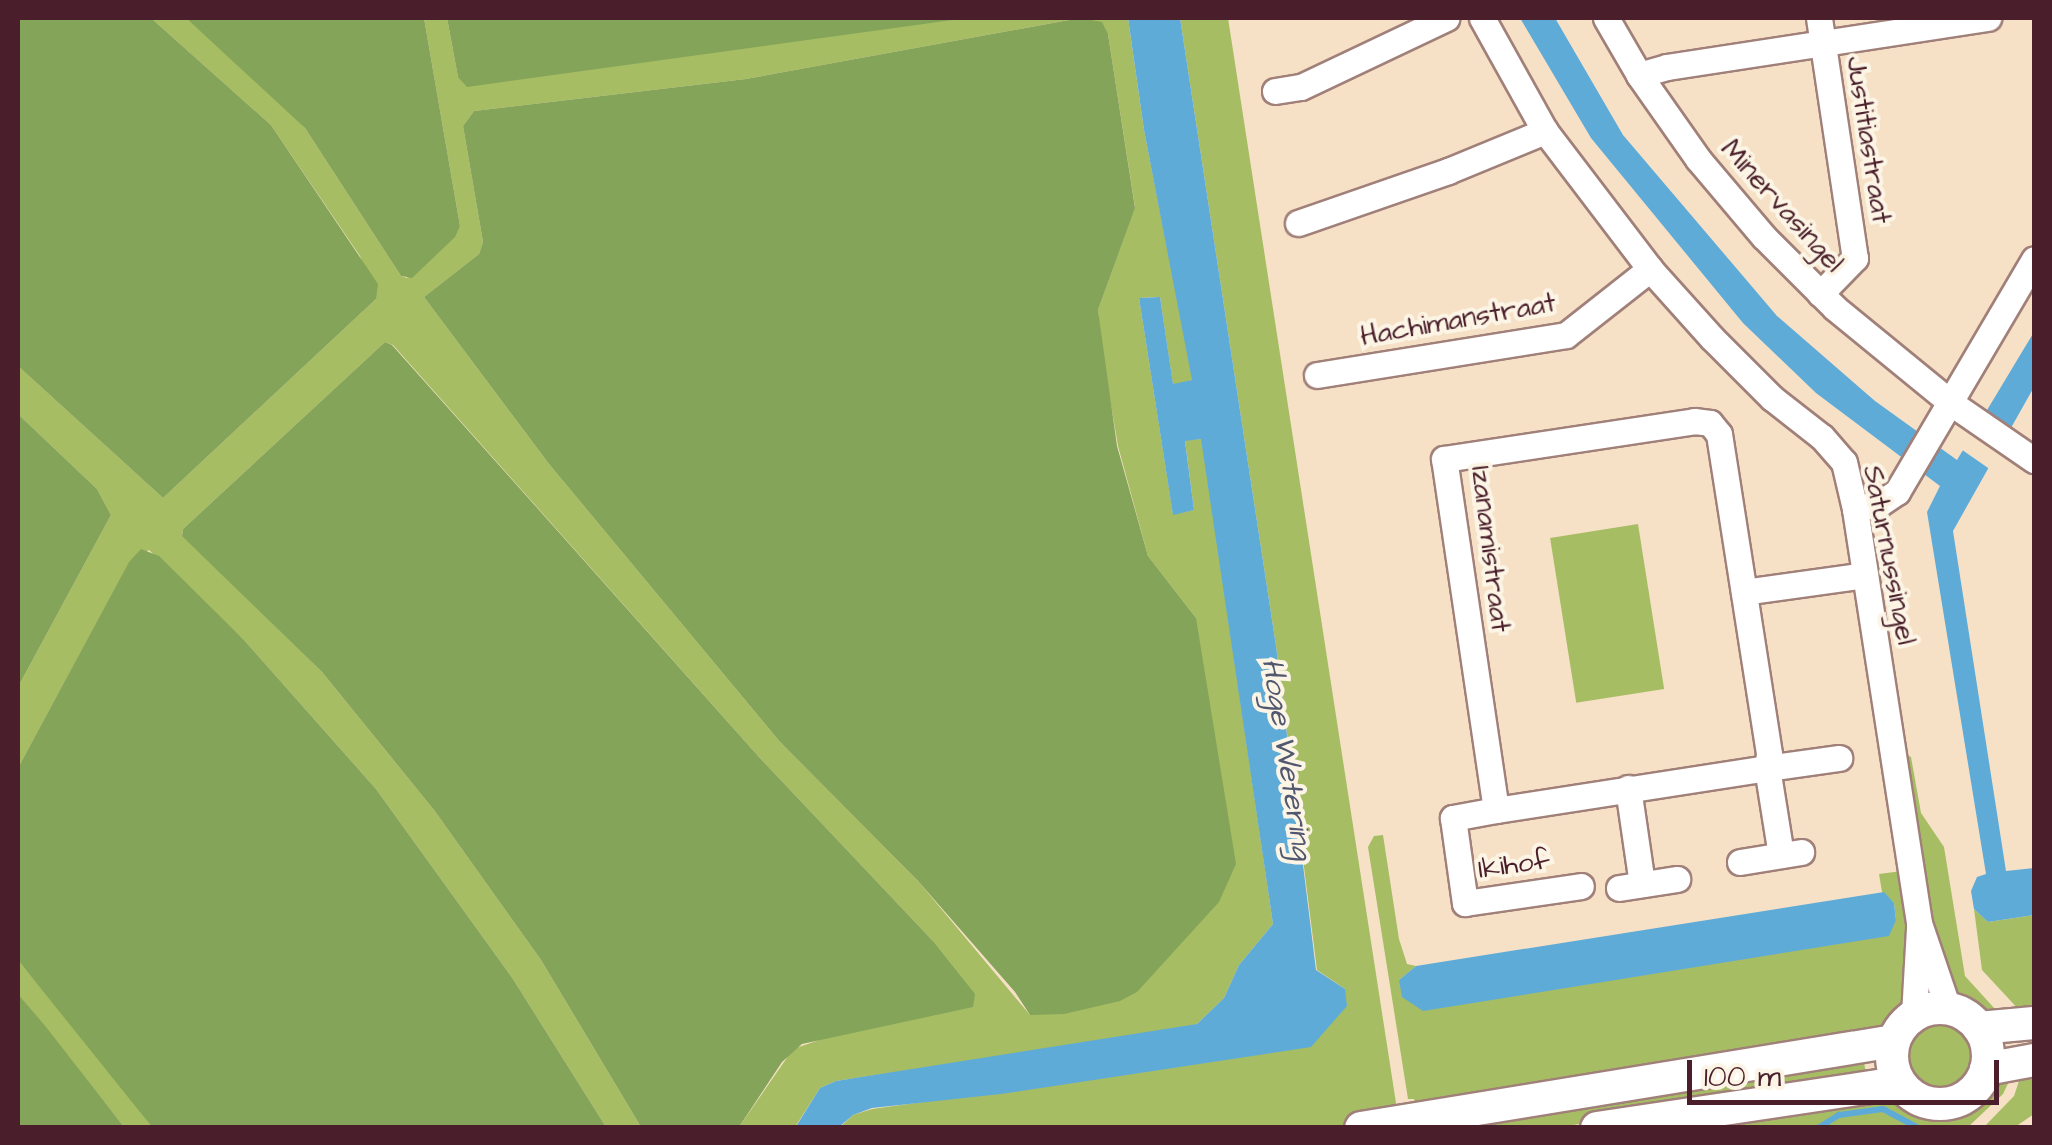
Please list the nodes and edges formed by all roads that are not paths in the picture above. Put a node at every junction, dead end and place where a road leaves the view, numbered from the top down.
1 (1446, 18) edge
2 (1482, 18) edge
3 (1606, 18) edge
4 (1988, 18) edge
5 (1821, 30) edge
6 (1639, 75) junction
7 (1275, 91) dead end
8 (1545, 131) junction
9 (1298, 222) dead end
10 (2034, 259) edge
11 (1650, 270) junction
12 (1820, 294) junction
13 (1317, 375) dead end
14 (1950, 403) junction
15 (2029, 456) edge
16 (1855, 509) junction
17 (1866, 575) junction
18 (1744, 592) junction
19 (1838, 758) dead end
20 (1766, 768) junction
21 (1628, 788) junction
22 (1496, 810) junction
23 (1740, 862) dead end
24 (1678, 879) dead end
25 (1581, 886) dead end
26 (1919, 923) junction
27 (1948, 1008) junction
28 (1914, 1014) junction
29 (2034, 1023) edge
30 (1980, 1028) junction
31 (1894, 1041) junction
32 (2034, 1060) edge
33 (1986, 1070) junction
34 (1900, 1083) junction
35 (1361, 1128) edge
36 (1597, 1128) edge

1 - 7 street
2 - 8 street, Saturnussingel
3 - 6 street, Minervasingel
4 - 5 street
5 - 6 street
5 - 12 street, Justitiastraat
6 - 12 street, Minervasingel
8 - 9 street
8 - 11 street, Saturnussingel
10 - 14 street
11 - 13 street, Hachimanstraat
11 - 16 street, Saturnussingel
12 - 14 street, Minervasingel
14 - 15 street, Minervasingel
14 - 16 street
16 - 17 street, Saturnussingel
17 - 18 street
17 - 26 street, Saturnussingel
18 - 20 street, Izanamistraat
18 - 22 street, Izanamistraat
19 - 20 street
20 - 21 street
20 - 23 street, Izanamistraat
21 - 22 street
21 - 24 street
22 - 25 street, Ikihof
26 - 27 street, Saturnussingel
26 - 28 street, Saturnussingel
27 - 28 main road
27 - 30 main road
28 - 31 main road
29 - 30 main road
30 - 33 main road
31 - 34 main road
31 - 35 main road
32 - 33 main road
33 - 34 main road
34 - 36 main road

